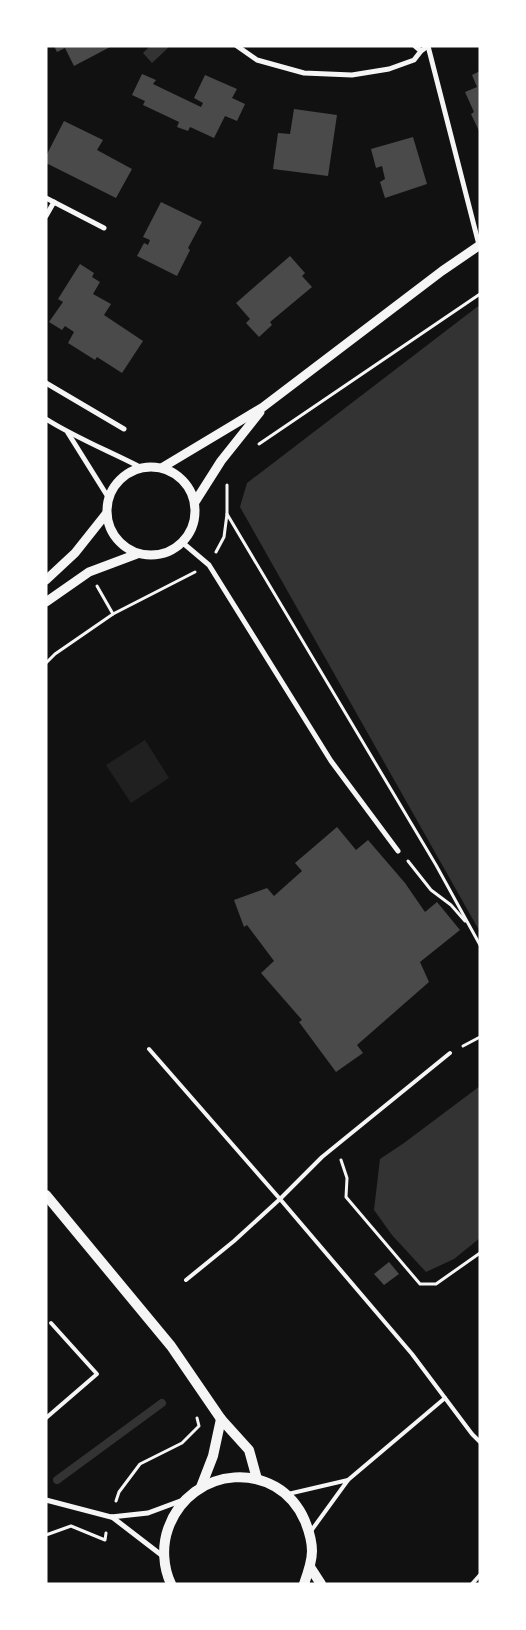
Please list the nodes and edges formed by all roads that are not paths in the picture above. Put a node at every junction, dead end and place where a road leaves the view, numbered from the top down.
1 (237, 46) edge
2 (415, 46) edge
3 (428, 46) edge
4 (421, 51) junction
5 (46, 198) edge
6 (54, 202) junction
7 (46, 216) edge
8 (104, 228) dead end
9 (479, 245) edge
10 (46, 383) edge
11 (263, 407) junction
12 (46, 418) edge
13 (124, 429) dead end
14 (68, 433) junction
15 (140, 467) junction
16 (163, 468) junction
17 (108, 497) junction
18 (195, 502) junction
19 (106, 514) junction
20 (183, 543) junction
21 (137, 554) junction
22 (46, 580) edge
23 (46, 602) edge
24 (398, 851) road end
25 (149, 1049) dead end
26 (450, 1053) dead end
27 (46, 1195) edge
28 (280, 1199) junction
29 (186, 1280) dead end
30 (51, 1323) dead end
31 (445, 1398) junction
32 (46, 1418) edge
33 (221, 1418) junction
34 (472, 1434) junction
35 (480, 1436) edge
36 (480, 1442) edge
37 (256, 1479) junction
38 (348, 1480) junction
39 (201, 1487) junction
40 (286, 1495) junction
41 (46, 1500) edge
42 (184, 1500) junction
43 (111, 1517) junction
44 (310, 1532) junction
45 (164, 1557) junction
46 (310, 1567) junction
47 (480, 1575) edge
48 (172, 1584) edge
49 (304, 1584) edge
50 (322, 1584) edge
51 (472, 1584) edge

1 - 4 street
2 - 4 street
3 - 4 street
3 - 9 street
5 - 6 street
6 - 7 street
6 - 8 street
9 - 11 street
10 - 13 street
11 - 16 street
11 - 18 street
12 - 14 street
14 - 15 street
14 - 17 street
15 - 16 street
15 - 17 street
16 - 18 street
17 - 19 street
18 - 20 street
19 - 21 street
19 - 22 street
20 - 21 street
20 - 24 street
21 - 23 street
25 - 28 lane
26 - 28 lane
27 - 33 main road
28 - 29 lane
28 - 31 lane
30 - 32 lane
31 - 34 lane
31 - 38 lane
33 - 37 main road
33 - 39 main road
34 - 35 lane
34 - 36 lane
37 - 39 main road
37 - 40 main road
38 - 40 lane
38 - 44 lane
39 - 42 main road
40 - 44 main road
41 - 43 street
42 - 43 street
42 - 45 main road
43 - 45 street
44 - 46 main road
45 - 48 main road
46 - 49 main road
46 - 50 main road
47 - 51 lane

